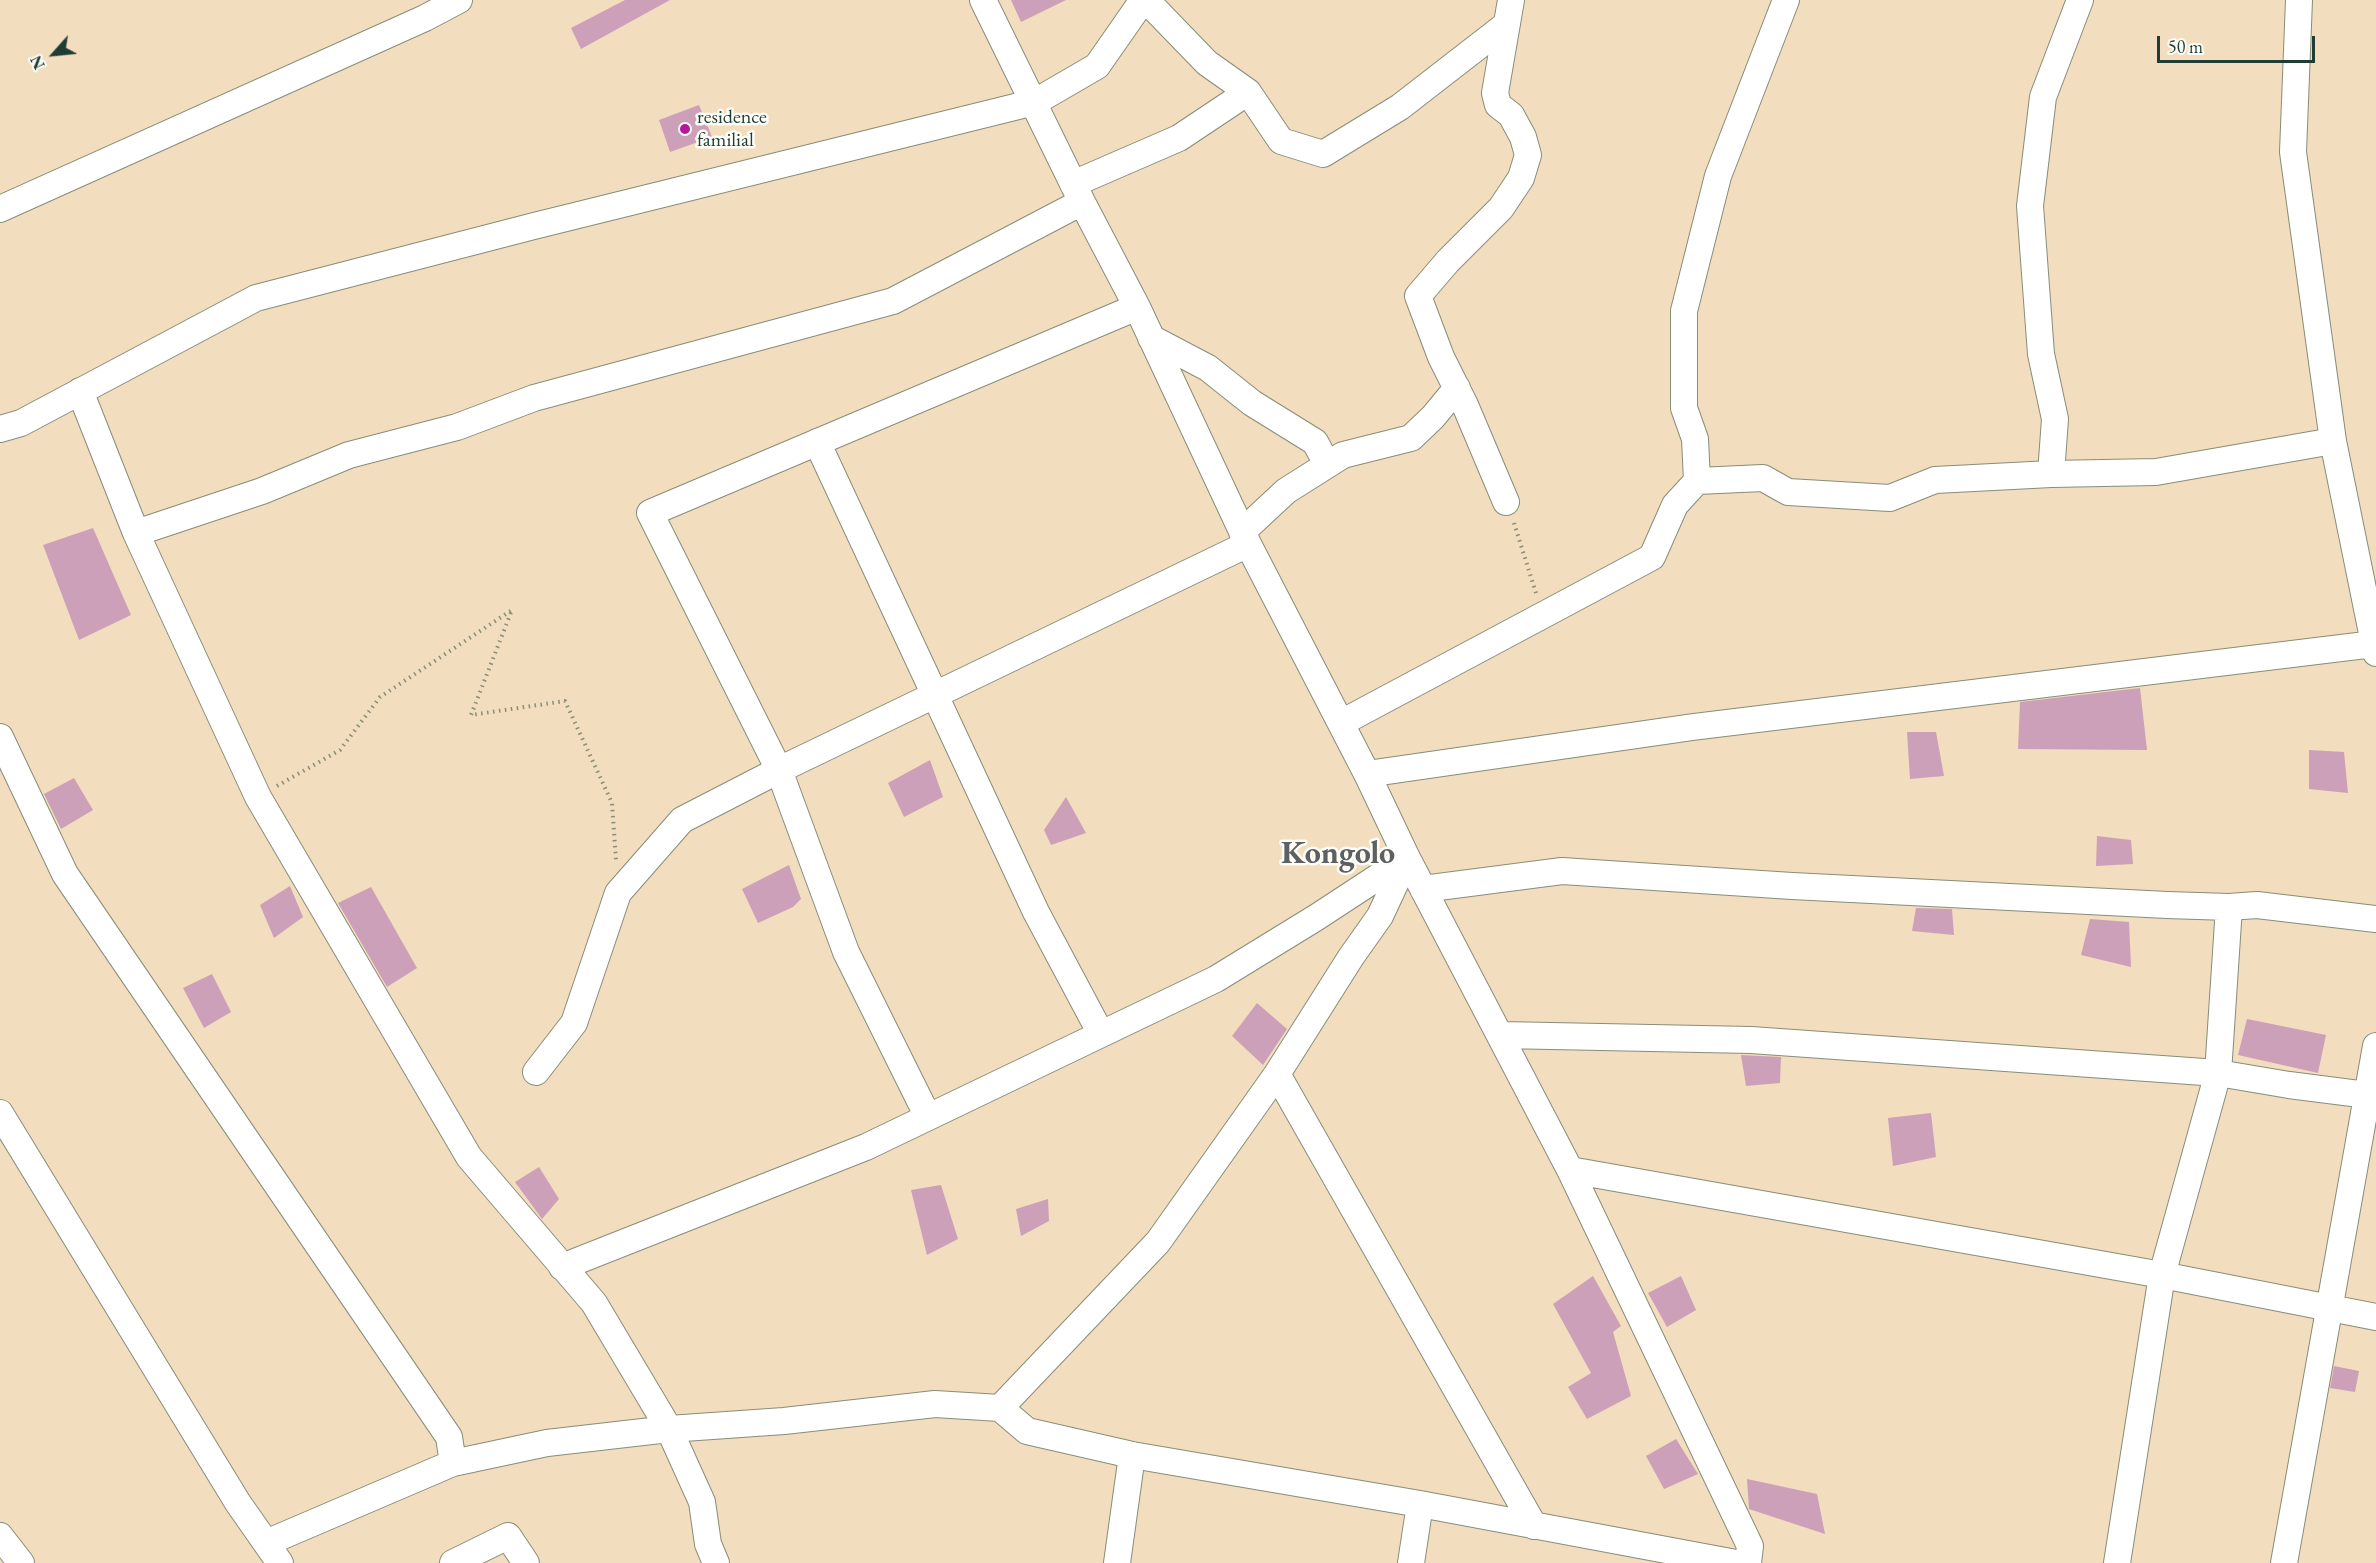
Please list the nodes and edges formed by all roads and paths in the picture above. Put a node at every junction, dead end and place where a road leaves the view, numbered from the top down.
1 (459, 0) edge
2 (983, 0) edge
3 (1144, 0) edge
4 (1786, 0) edge
5 (2080, 0) edge
6 (2299, 0) edge
7 (1509, 12) edge
8 (1248, 92) junction
9 (1035, 102) junction
10 (1077, 193) junction
11 (0, 209) edge
12 (1137, 307) junction
13 (1151, 338) junction
14 (1457, 388) junction
15 (80, 391) junction
16 (0, 429) edge
17 (2333, 441) junction
18 (817, 442) junction
19 (1327, 464) junction
20 (2051, 474) junction
21 (1697, 481) junction
22 (1506, 502) joint
23 (136, 533) junction
24 (1245, 538) junction
25 (1542, 616) junction
26 (2375, 649) edge
27 (934, 696) junction
28 (1341, 723) junction
29 (0, 737) edge
30 (779, 770) junction
31 (1368, 774) junction
32 (258, 796) junction
33 (1407, 858) junction
34 (1423, 889) junction
35 (618, 893) junction
36 (2229, 907) junction
37 (2376, 919) edge
38 (1101, 1034) junction
39 (1501, 1035) junction
40 (2376, 1046) edge
41 (536, 1072) dead end
42 (2218, 1073) junction
43 (1276, 1074) junction
44 (2372, 1095) edge
45 (0, 1113) edge
46 (928, 1117) junction
47 (1570, 1170) junction
48 (562, 1266) junction
49 (2163, 1275) junction
50 (2328, 1309) junction
51 (2376, 1317) edge
52 (1000, 1408) junction
53 (669, 1429) junction
54 (1132, 1455) junction
55 (453, 1463) junction
56 (1419, 1504) junction
57 (1534, 1526) junction
58 (0, 1536) edge
59 (273, 1553) edge
60 (21, 1563) edge
61 (453, 1563) edge
62 (526, 1563) edge
63 (716, 1563) edge
64 (1117, 1563) edge
65 (1412, 1563) edge
66 (1736, 1563) edge
67 (1748, 1563) edge
68 (2117, 1563) edge
69 (2284, 1563) edge

1 - 11 street
2 - 9 street
3 - 8 street
3 - 9 street
4 - 21 street
5 - 20 street
6 - 17 street
7 - 8 street
7 - 14 street
8 - 10 street
9 - 10 street
9 - 15 street
10 - 12 street
10 - 23 street
12 - 13 street
12 - 18 street
13 - 19 street
13 - 24 street
14 - 19 street
14 - 22 street
15 - 16 street
15 - 23 street
17 - 20 street
17 - 26 street
18 - 27 street
18 - 30 street
19 - 24 street
20 - 21 street
21 - 25 street
22 - 25 path
23 - 32 street
24 - 27 street
24 - 28 street
25 - 28 street
26 - 31 street
27 - 30 street
27 - 38 street
28 - 31 street
29 - 55 street
30 - 35 street
30 - 46 street
31 - 33 street
32 - 35 path
32 - 48 street
33 - 34 street
33 - 38 street
33 - 43 street
34 - 36 street
34 - 39 street
35 - 41 street
36 - 37 street
36 - 42 street
38 - 46 street
39 - 42 street
39 - 47 street
40 - 44 street
42 - 44 street
42 - 49 street
43 - 52 street
43 - 57 street
44 - 50 street
45 - 59 street
46 - 48 street
47 - 49 street
47 - 67 street
48 - 53 street
49 - 50 street
49 - 68 street
50 - 51 street
50 - 69 street
52 - 53 street
52 - 54 street
53 - 55 street
53 - 63 street
54 - 56 street
54 - 64 street
55 - 59 street
56 - 57 street
56 - 65 street
57 - 66 street
58 - 60 street
61 - 62 street

